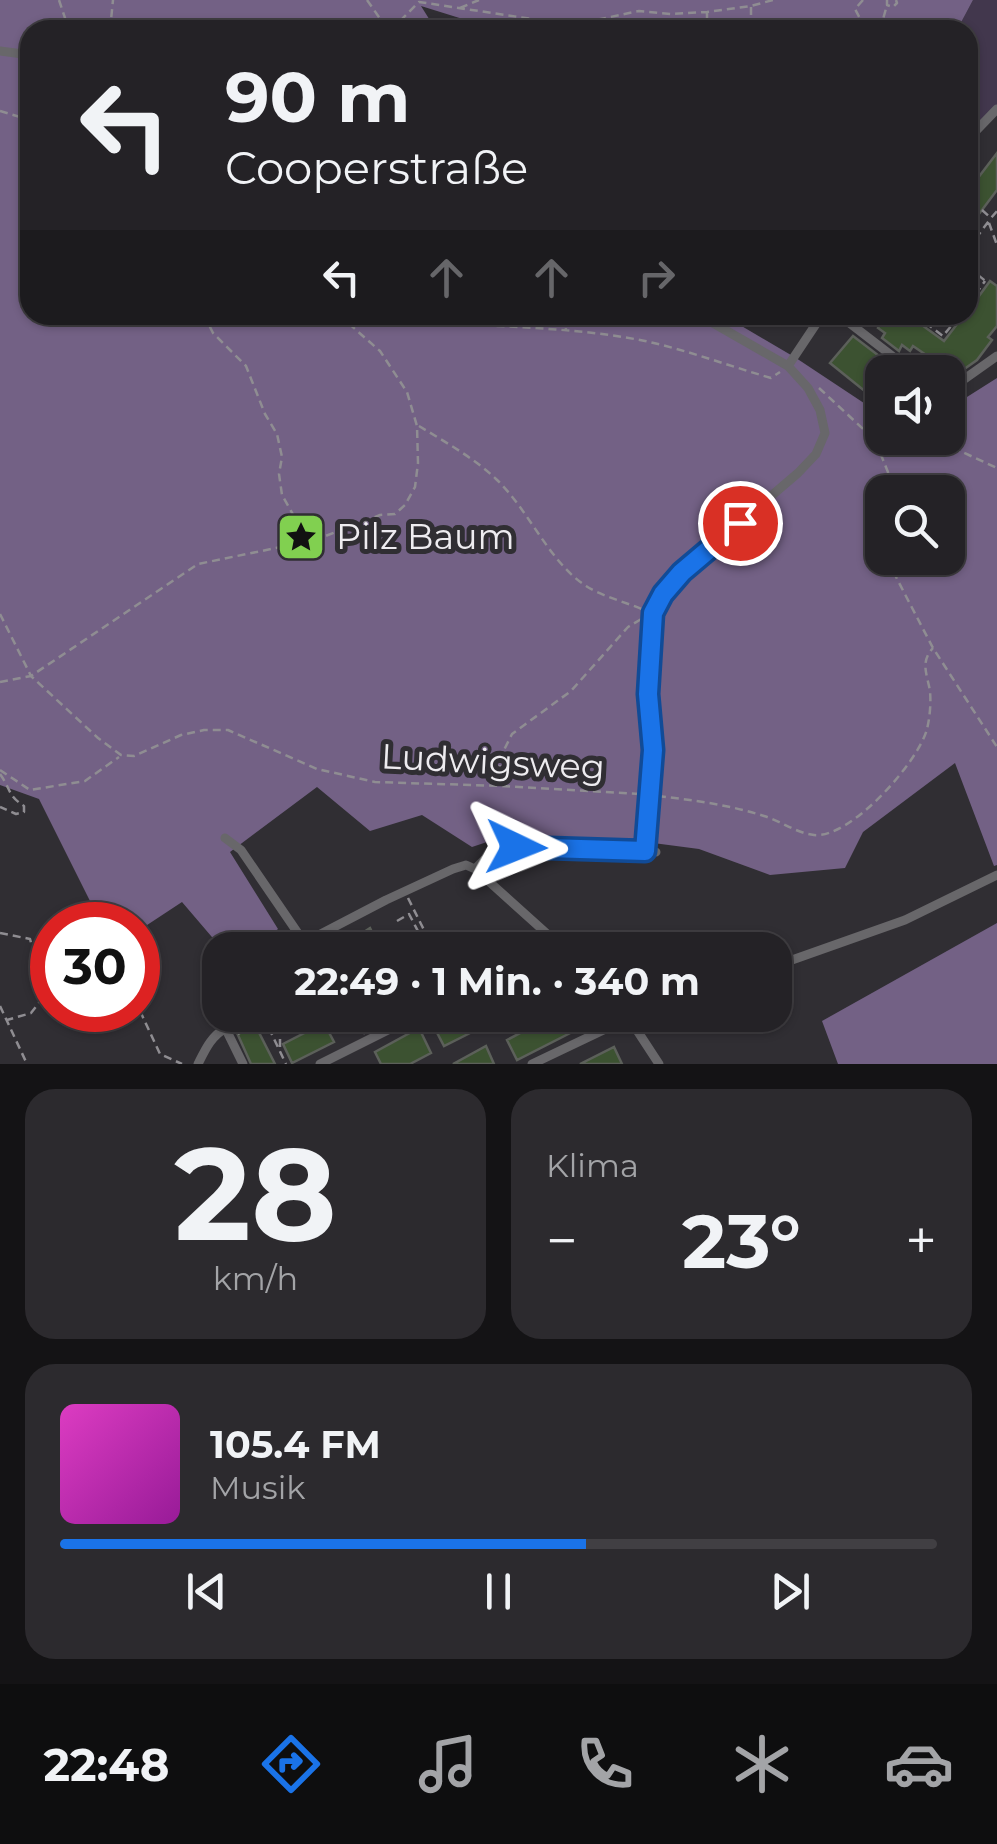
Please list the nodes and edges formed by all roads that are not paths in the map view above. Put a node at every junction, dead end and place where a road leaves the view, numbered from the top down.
1 (997, 109) edge
2 (978, 129) edge
3 (716, 325) edge
4 (815, 325) edge
5 (852, 325) edge
6 (891, 355) edge
7 (997, 356) edge
8 (788, 366) junction
9 (965, 379) edge
10 (224, 838) dead end
11 (475, 869) junction
12 (997, 874) edge
13 (297, 932) edge
14 (324, 932) edge
15 (545, 932) edge
16 (792, 960) edge
17 (384, 1032) edge
18 (597, 1032) edge
19 (640, 1032) edge
20 (228, 1033) joint
21 (198, 1064) edge
22 (243, 1064) edge
23 (320, 1064) edge
24 (532, 1064) edge
25 (659, 1064) edge

1 - 2 street
3 - 8 street
4 - 8 street
5 - 6 street
7 - 9 street
8 - 11 street
10 - 13 street
11 - 14 street
11 - 15 street
12 - 16 street
17 - 23 street
18 - 24 street
19 - 25 street
20 - 21 street
20 - 22 street

